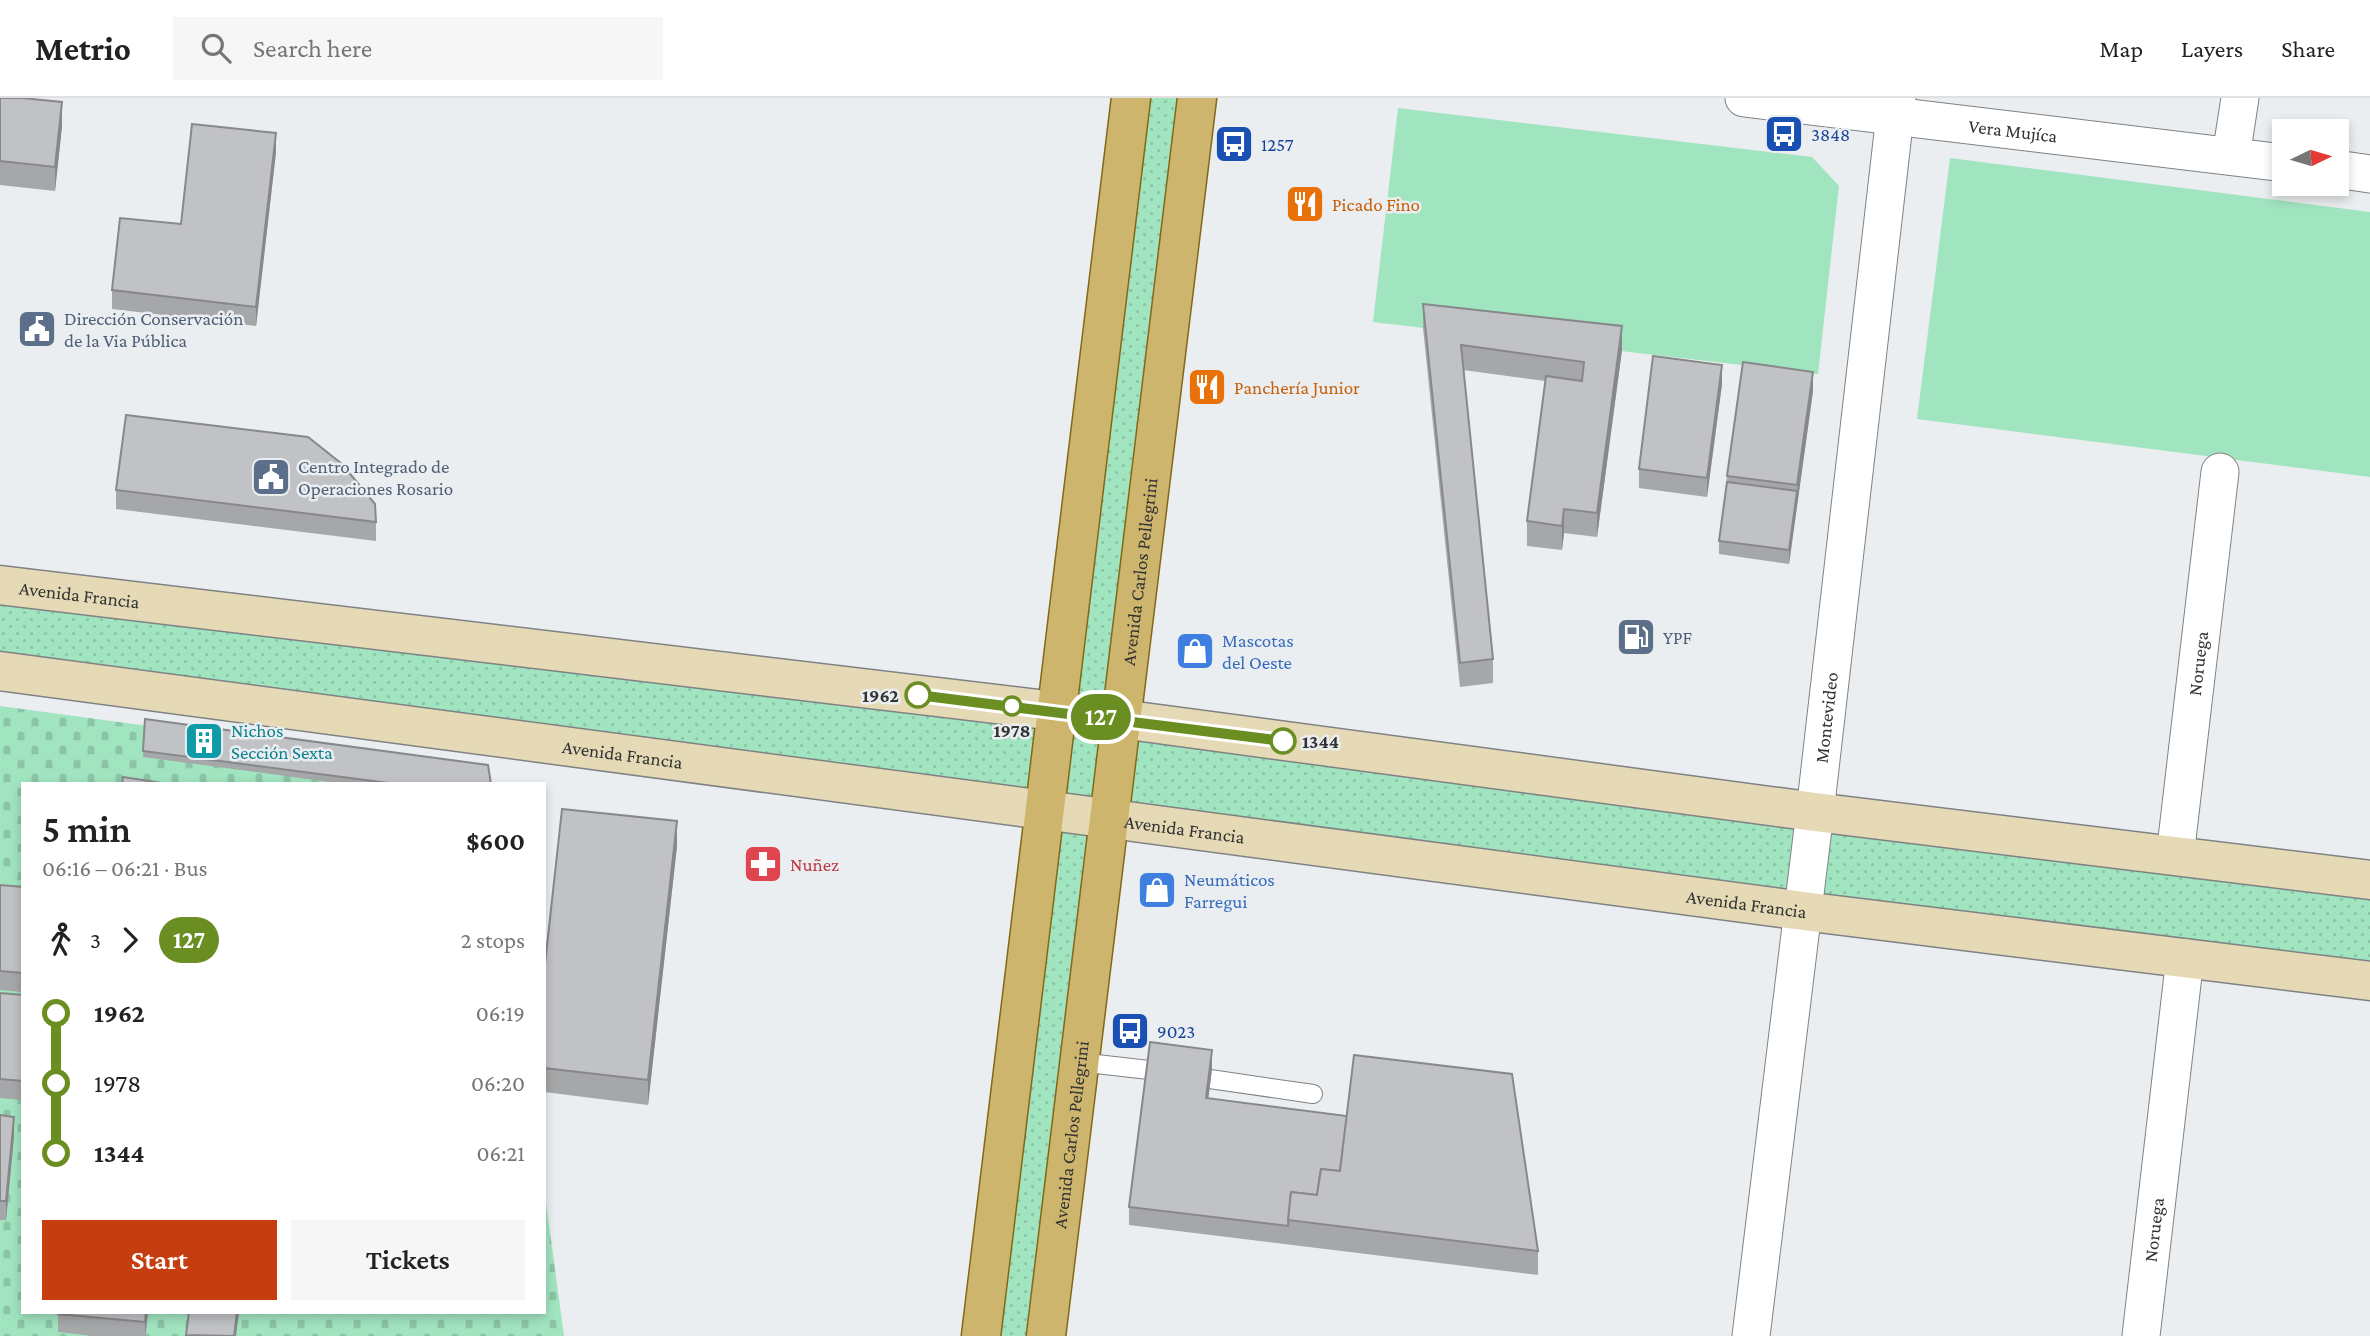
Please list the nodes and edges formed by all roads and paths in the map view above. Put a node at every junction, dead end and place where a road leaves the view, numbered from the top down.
1 (1132, 98) edge
2 (1197, 98) edge
3 (1744, 98) edge
4 (2240, 98) edge
5 (1896, 107) edge
6 (2231, 156) junction
7 (2272, 161) edge
8 (2349, 171) edge
9 (2370, 174) edge
10 (2220, 472) dead end
11 (2, 590) edge
12 (0, 671) edge
13 (1056, 711) junction
14 (1121, 719) junction
15 (1045, 810) junction
16 (1815, 812) junction
17 (1110, 817) junction
18 (2175, 856) junction
19 (2370, 880) edge
20 (1803, 911) junction
21 (2185, 958) junction
22 (2370, 981) edge
23 (1079, 1062) junction
24 (1149, 1070) edge
25 (1210, 1079) edge
26 (1313, 1094) dead end
27 (981, 1336) edge
28 (1046, 1336) edge
29 (1751, 1336) edge
30 (2141, 1336) edge

1 - 13 main road
2 - 14 main road, Avenida Carlos Pellegrini
3 - 5 street, Vera Mujíca
4 - 6 street
5 - 6 street, Vera Mujíca
5 - 16 street, Montevideo
6 - 7 street, Vera Mujíca
8 - 9 street
10 - 18 street, Noruega
11 - 13 main road, Avenida Francia
12 - 15 main road, Avenida Francia
13 - 14 main road, Avenida Francia
13 - 15 main road
14 - 16 main road, Avenida Francia
14 - 17 main road, Avenida Carlos Pellegrini
15 - 17 main road, Avenida Francia
15 - 27 main road
16 - 18 main road, Avenida Francia
16 - 20 street, Montevideo
17 - 20 main road, Avenida Francia
17 - 23 main road, Avenida Carlos Pellegrini
18 - 19 main road, Avenida Francia
20 - 21 main road, Avenida Francia
20 - 29 street, Montevideo
21 - 22 main road, Avenida Francia
21 - 30 street, Noruega
23 - 24 lane
23 - 28 main road, Avenida Carlos Pellegrini
25 - 26 lane

